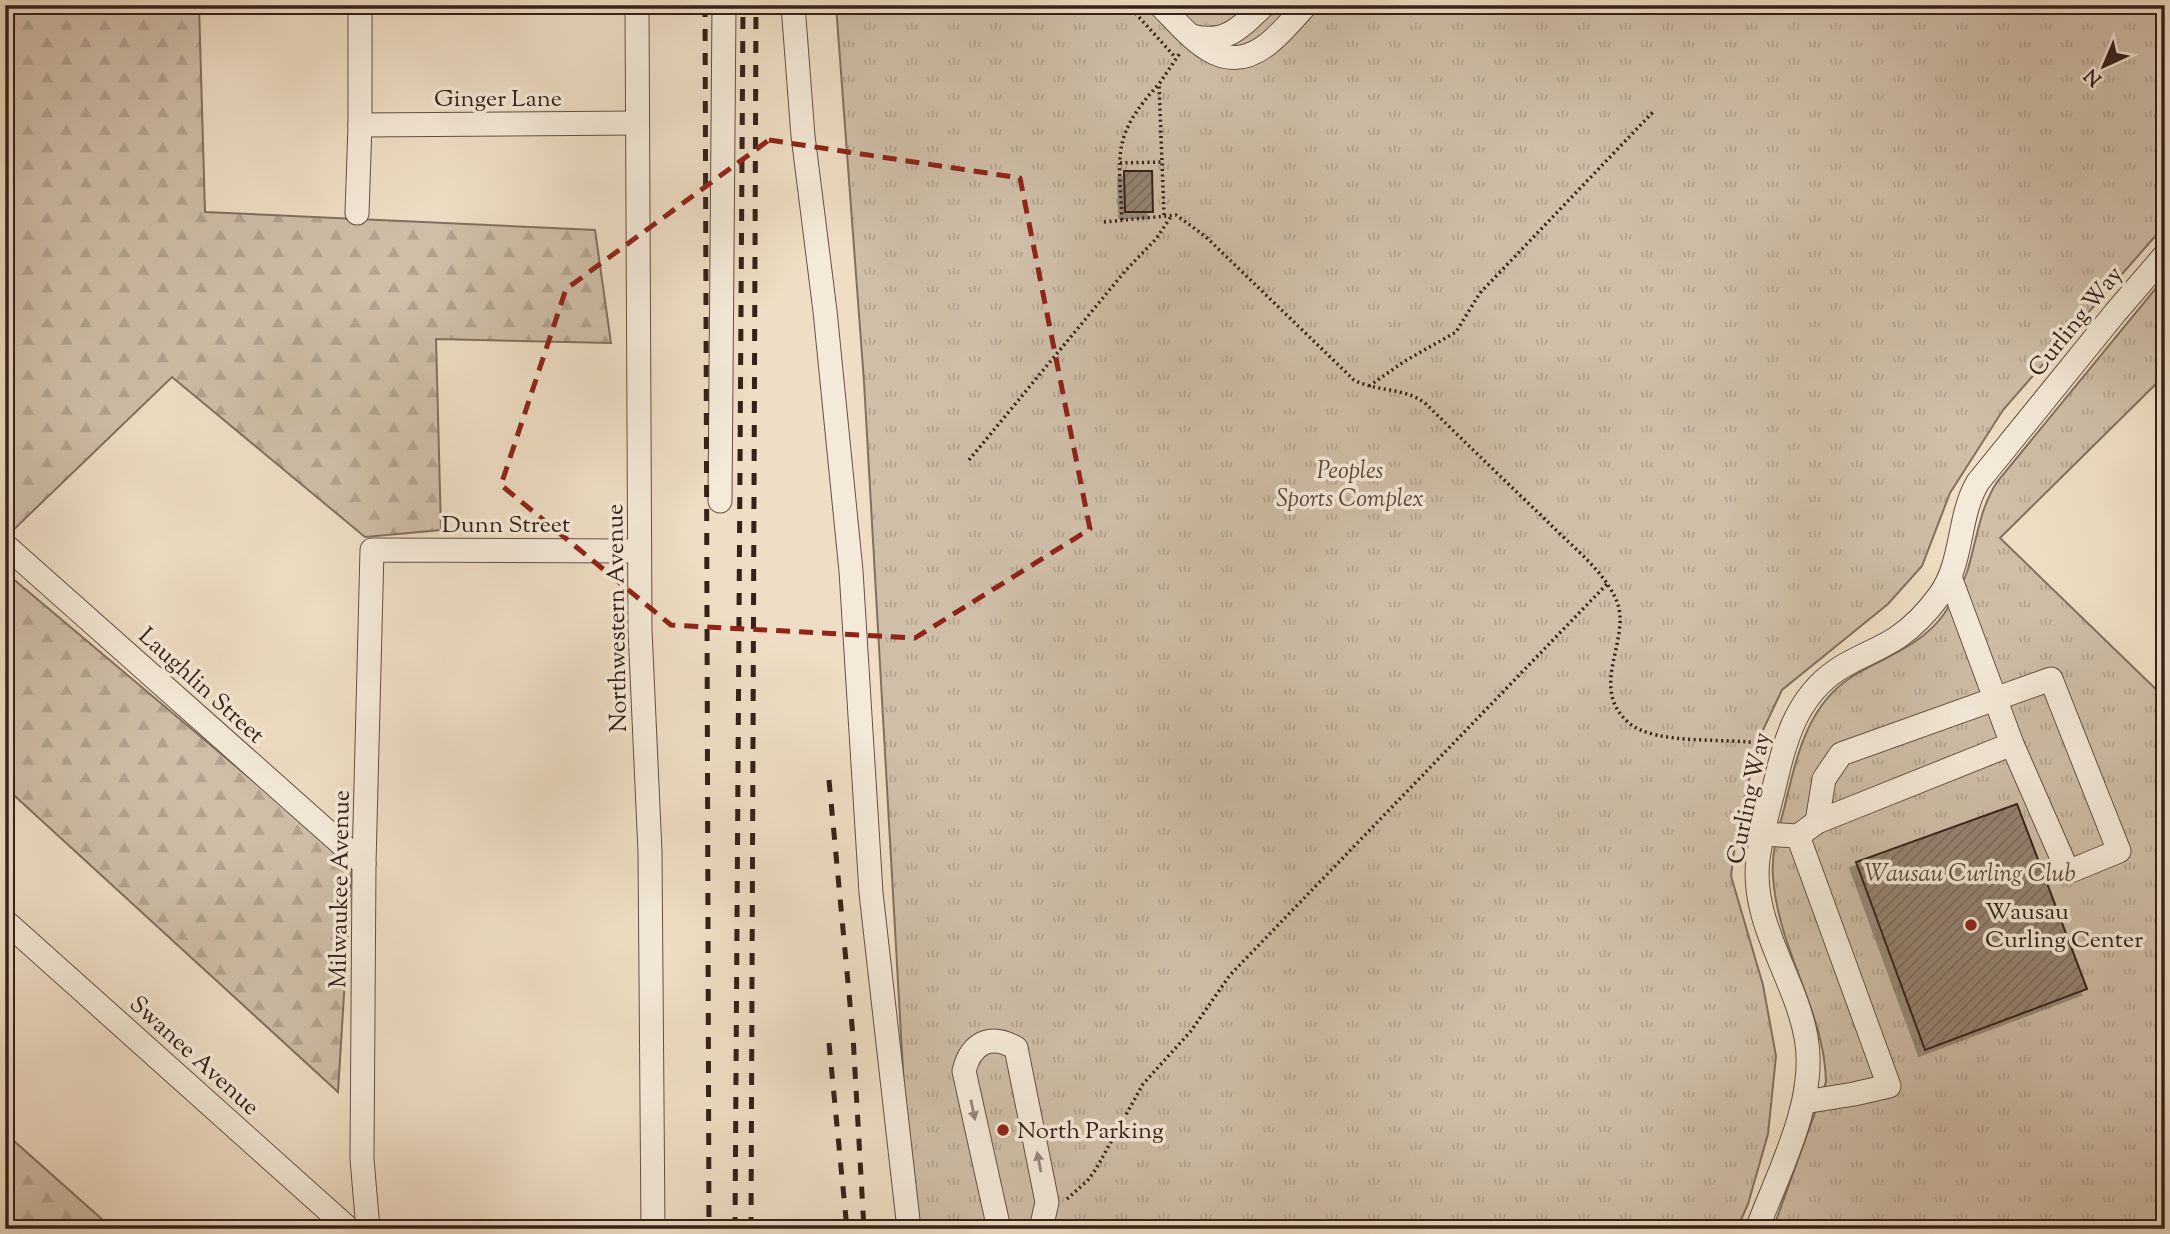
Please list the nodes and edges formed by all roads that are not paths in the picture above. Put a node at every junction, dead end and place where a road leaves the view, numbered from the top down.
1 (360, 5) edge
2 (637, 5) edge
3 (724, 5) edge
4 (793, 5) edge
5 (1160, 5) edge
6 (1264, 5) edge
7 (1306, 5) edge
8 (1192, 36) junction
9 (636, 123) junction
10 (360, 125) junction
11 (357, 213) dead end
12 (2165, 255) edge
13 (720, 501) dead end
14 (5, 545) edge
15 (372, 550) joint
16 (639, 551) junction
17 (1950, 577) junction
18 (1995, 699) junction
19 (2012, 744) junction
20 (1817, 822) junction
21 (1762, 834) junction
22 (1798, 836) junction
23 (365, 864) junction
24 (5, 921) edge
25 (1804, 1102) junction
26 (1043, 1221) edge
27 (349, 1229) edge
28 (368, 1229) edge
29 (653, 1229) edge
30 (909, 1229) edge
31 (999, 1229) edge
32 (1757, 1229) edge

1 - 10 street
2 - 9 street, Northwestern Avenue
3 - 13 street
4 - 30 street
5 - 8 street
6 - 8 street
7 - 8 street
9 - 10 street, Ginger Lane
9 - 16 street, Northwestern Avenue
10 - 11 street
12 - 17 street, Curling Way
14 - 23 street, Laughlin Street
15 - 16 street, Dunn Street
15 - 23 street, Milwaukee Avenue
16 - 29 street, Northwestern Avenue
17 - 18 street
17 - 21 street, Curling Way
18 - 19 street
18 - 19 street
18 - 20 street
19 - 20 street
20 - 22 street
21 - 22 street
21 - 25 street, Curling Way
22 - 25 street
23 - 28 street, Milwaukee Avenue
24 - 27 street, Swanee Avenue
25 - 32 street, Curling Way
26 -> 31 street

